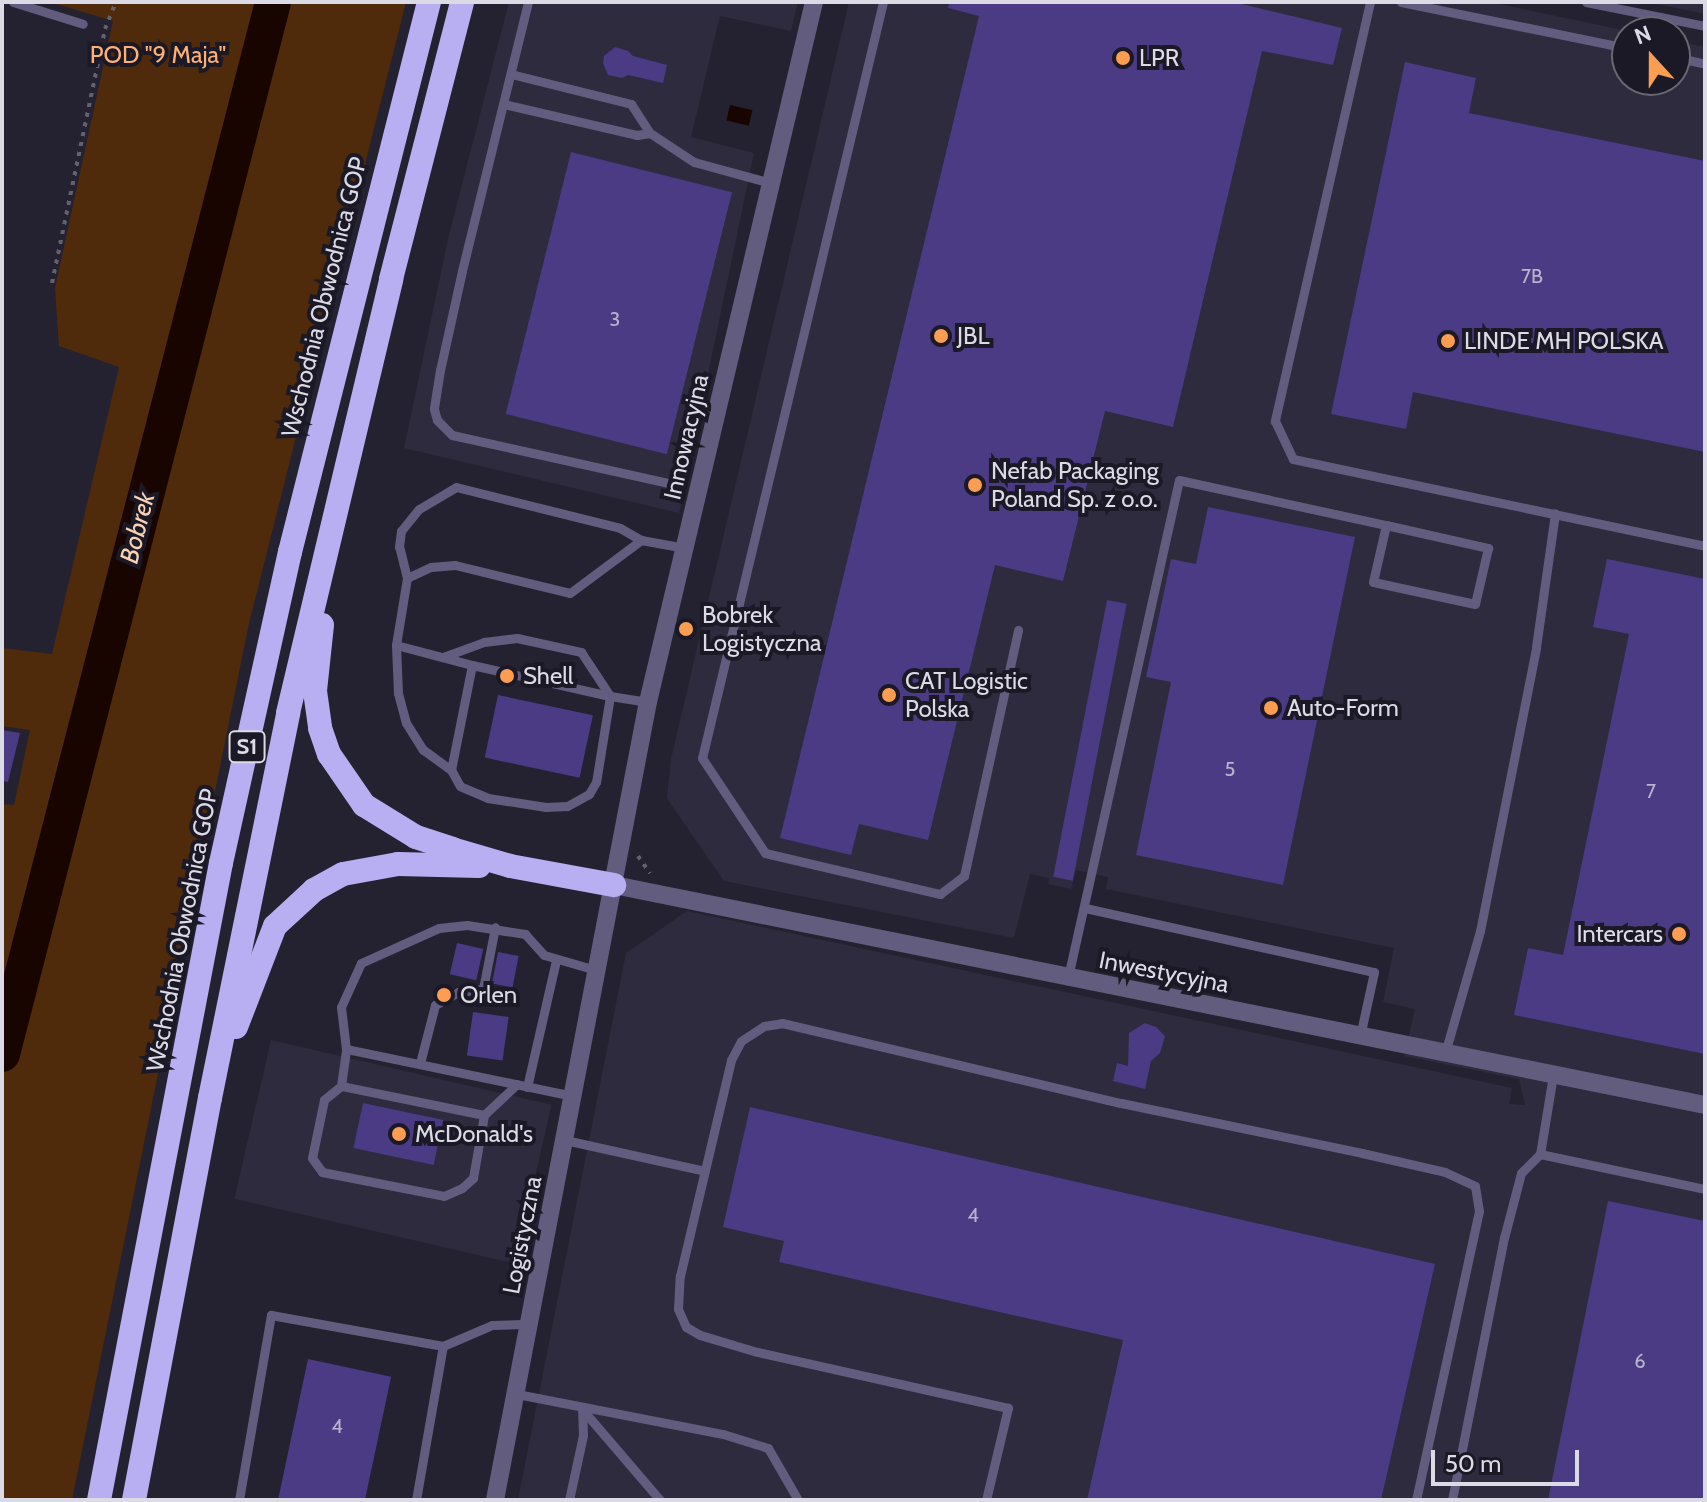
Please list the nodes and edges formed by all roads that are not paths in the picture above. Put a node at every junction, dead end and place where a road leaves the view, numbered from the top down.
1 (13, 2) edge
2 (429, 2) edge
3 (462, 2) edge
4 (528, 2) edge
5 (814, 2) edge
6 (883, 2) edge
7 (1370, 2) edge
8 (1401, 2) edge
9 (1586, 2) edge
10 (83, 24) road end
11 (1705, 26) edge
12 (1611, 45) edge
13 (511, 74) junction
14 (504, 104) junction
15 (650, 133) junction
16 (771, 183) junction
17 (668, 483) dead end
18 (335, 511) junction
19 (1555, 513) junction
20 (1386, 525) junction
21 (641, 540) junction
22 (1705, 546) edge
23 (685, 548) junction
24 (407, 578) junction
25 (1018, 630) dead end
26 (396, 645) junction
27 (443, 657) junction
28 (472, 665) junction
29 (610, 696) junction
30 (648, 702) junction
31 (451, 770) junction
32 (510, 866) junction
33 (614, 885) junction
34 (1085, 908) junction
35 (495, 927) junction
36 (556, 960) junction
37 (596, 970) junction
38 (1068, 977) junction
39 (1360, 1036) junction
40 (346, 1049) junction
41 (1445, 1053) junction
42 (420, 1063) junction
43 (1553, 1074) junction
44 (341, 1086) junction
45 (522, 1086) junction
46 (573, 1096) junction
47 (210, 1098) junction
48 (1705, 1105) edge
49 (484, 1115) junction
50 (565, 1140) junction
51 (1540, 1154) junction
52 (705, 1171) junction
53 (1705, 1189) edge
54 (529, 1324) junction
55 (443, 1346) junction
56 (517, 1394) junction
57 (582, 1409) junction
58 (99, 1500) edge
59 (134, 1500) edge
60 (239, 1500) edge
61 (416, 1500) edge
62 (495, 1500) edge
63 (569, 1500) edge
64 (660, 1500) edge
65 (798, 1500) edge
66 (986, 1500) edge
67 (1416, 1500) edge
68 (1452, 1500) edge

1 - 10 lane
2 - 58 highway, Wschodnia Obwodnica GOP / S1
3 - 18 highway, S1
4 - 13 lane
5 - 16 street, Innowacyjna
6 - 25 lane
7 - 19 lane
8 - 12 lane
9 - 11 lane
13 - 14 lane
13 - 15 lane
14 - 15 lane
14 - 17 lane
15 - 16 lane
16 - 23 street, Innowacyjna
18 - 32 highway
18 - 47 highway, S1
19 - 22 lane
19 - 41 lane
20 - 20 lane
20 - 34 lane
21 - 23 lane
21 - 24 lane
21 - 24 lane
23 - 30 street, Innowacyjna
24 - 26 lane
26 - 27 lane
26 - 31 lane
27 - 28 lane
27 - 29 lane
28 - 29 lane
28 - 31 lane
29 - 30 lane
29 - 31 lane
30 - 33 street, Innowacyjna
32 - 33 highway
32 - 47 highway
33 - 37 street, Logistyczna
33 - 38 street, Inwestycyjna
34 - 38 lane
34 - 39 lane
35 - 36 lane
35 - 40 lane
35 - 42 lane
36 - 37 lane
36 - 45 lane
37 - 46 street, Logistyczna
38 - 39 street, Inwestycyjna
39 - 41 street, Inwestycyjna
40 - 42 lane
40 - 44 lane
41 - 43 street, Inwestycyjna
42 - 45 lane
43 - 48 street, Inwestycyjna
43 - 51 lane
44 - 49 lane
44 - 49 lane
45 - 46 lane
45 - 49 lane
46 - 50 street, Logistyczna
47 - 59 highway, S1
50 - 52 lane
50 - 54 street, Logistyczna
51 - 53 lane
51 - 68 lane
52 - 66 lane
52 - 67 lane
54 - 55 lane
54 - 56 street, Logistyczna
55 - 60 lane
55 - 61 lane
56 - 57 lane
56 - 62 street, Logistyczna
57 - 63 lane
57 - 64 lane
57 - 65 lane

